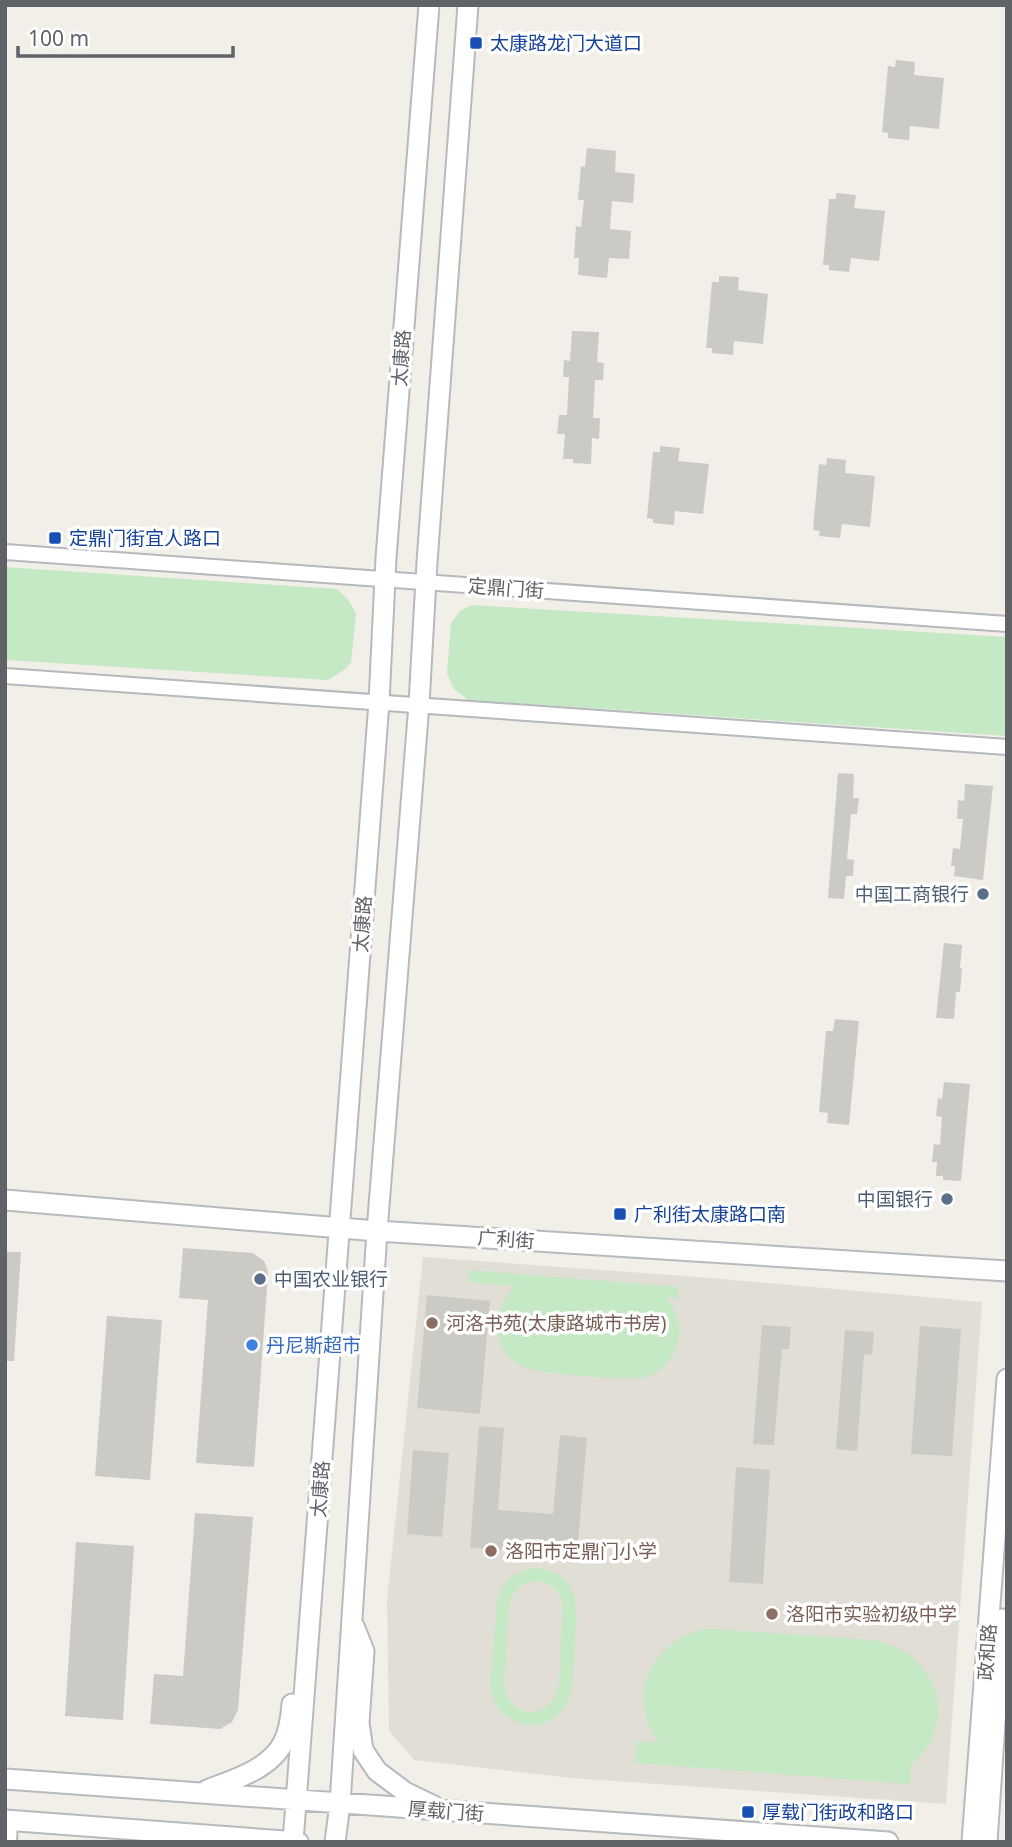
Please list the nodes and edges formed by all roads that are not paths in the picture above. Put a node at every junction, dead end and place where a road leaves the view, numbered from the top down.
1 (429, 5) edge
2 (468, 5) edge
3 (5, 552) edge
4 (384, 579) junction
5 (425, 582) junction
6 (1007, 624) edge
7 (5, 676) edge
8 (379, 702) junction
9 (419, 704) junction
10 (1007, 747) edge
11 (5, 1188) edge
12 (5, 1200) edge
13 (339, 1221) junction
14 (378, 1225) junction
15 (1007, 1259) edge
16 (1007, 1271) edge
17 (1007, 1379) edge
18 (1007, 1555) edge
19 (310, 1619) junction
20 (352, 1620) junction
21 (5, 1780) edge
22 (198, 1793) junction
23 (295, 1799) junction
24 (340, 1804) junction
25 (444, 1811) junction
26 (8, 1820) edge
27 (203, 1838) edge
28 (9, 1842) edge
29 (293, 1842) edge
30 (298, 1842) edge
31 (335, 1842) edge
32 (888, 1842) edge
33 (972, 1842) edge
34 (987, 1842) edge

1 - 4 main road, 太康路
2 - 5 main road, 太康路
3 - 4 street, 定鼎门街
4 - 5 street, 定鼎门街
4 - 8 main road, 太康路
5 - 6 street, 定鼎门街
5 - 9 main road, 太康路
7 - 8 street
8 - 9 street
8 - 13 main road, 太康路
9 - 10 street
9 - 14 main road, 太康路
11 - 13 main road, 广利街
12 - 13 main road, 广利街
13 - 14 main road, 广利街
13 - 19 main road, 太康路
14 - 15 main road, 广利街
14 - 16 main road, 广利街
14 - 20 main road, 太康路
17 - 33 main road, 政和路
18 - 34 main road, 政和路
19 - 22 main road
19 - 23 main road, 太康路
20 - 24 main road, 太康路
20 - 25 main road
21 - 22 main road, 厚载门街
22 - 23 main road, 厚载门街
23 - 24 main road, 厚载门街
23 - 29 main road, 太康路
24 - 25 main road, 厚载门街
24 - 31 main road, 太康路
25 - 32 main road, 厚载门街
26 - 27 main road
26 - 28 street
27 - 29 main road
29 - 30 main road

